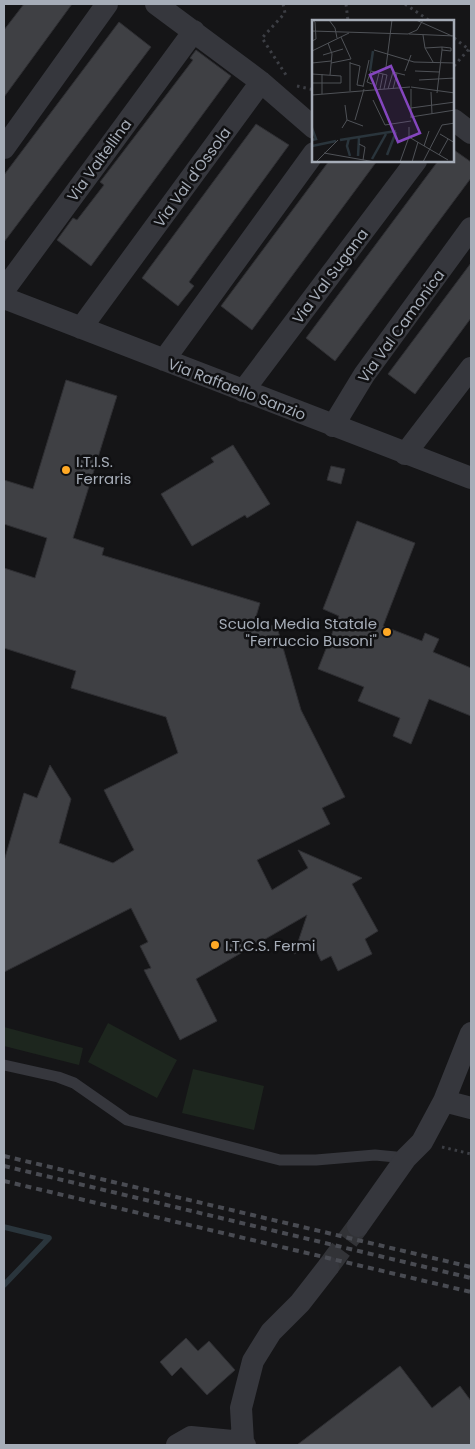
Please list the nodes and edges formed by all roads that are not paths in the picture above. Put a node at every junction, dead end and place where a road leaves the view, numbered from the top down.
1 (107, 4) edge
2 (156, 4) edge
3 (194, 30) junction
4 (261, 82) junction
5 (455, 121) edge
6 (312, 126) edge
7 (471, 133) edge
8 (4, 148) edge
9 (312, 156) edge
10 (415, 162) edge
11 (471, 228) edge
12 (4, 290) edge
13 (4, 298) edge
14 (81, 328) junction
15 (164, 360) junction
16 (471, 368) edge
17 (243, 391) junction
18 (333, 426) junction
19 (406, 454) junction
20 (471, 478) edge
21 (471, 1033) edge
22 (4, 1065) edge
23 (444, 1101) junction
24 (471, 1108) edge
25 (406, 1158) junction
26 (358, 1226) tunnel mouth
27 (328, 1267) tunnel mouth
28 (244, 1444) edge
29 (177, 1445) edge

1 - 8 street
2 - 3 street
3 - 4 street
3 - 12 street, Via Valtellina
4 - 6 street
4 - 14 street, Via Val d'Ossola
5 - 7 street
9 - 15 street
10 - 17 street, Via Val Sugana
11 - 18 street, Via Val Camonica
13 - 14 street, Via Raffaello Sanzio
14 - 15 street, Via Raffaello Sanzio
15 - 17 street, Via Raffaello Sanzio
16 - 19 street
17 - 18 street, Via Raffaello Sanzio
18 - 19 street, Via Raffaello Sanzio
19 - 20 street, Via Raffaello Sanzio
21 - 23 street
22 - 25 lane
23 - 24 street
23 - 25 street
25 - 26 street
27 - 28 street
28 - 29 street

